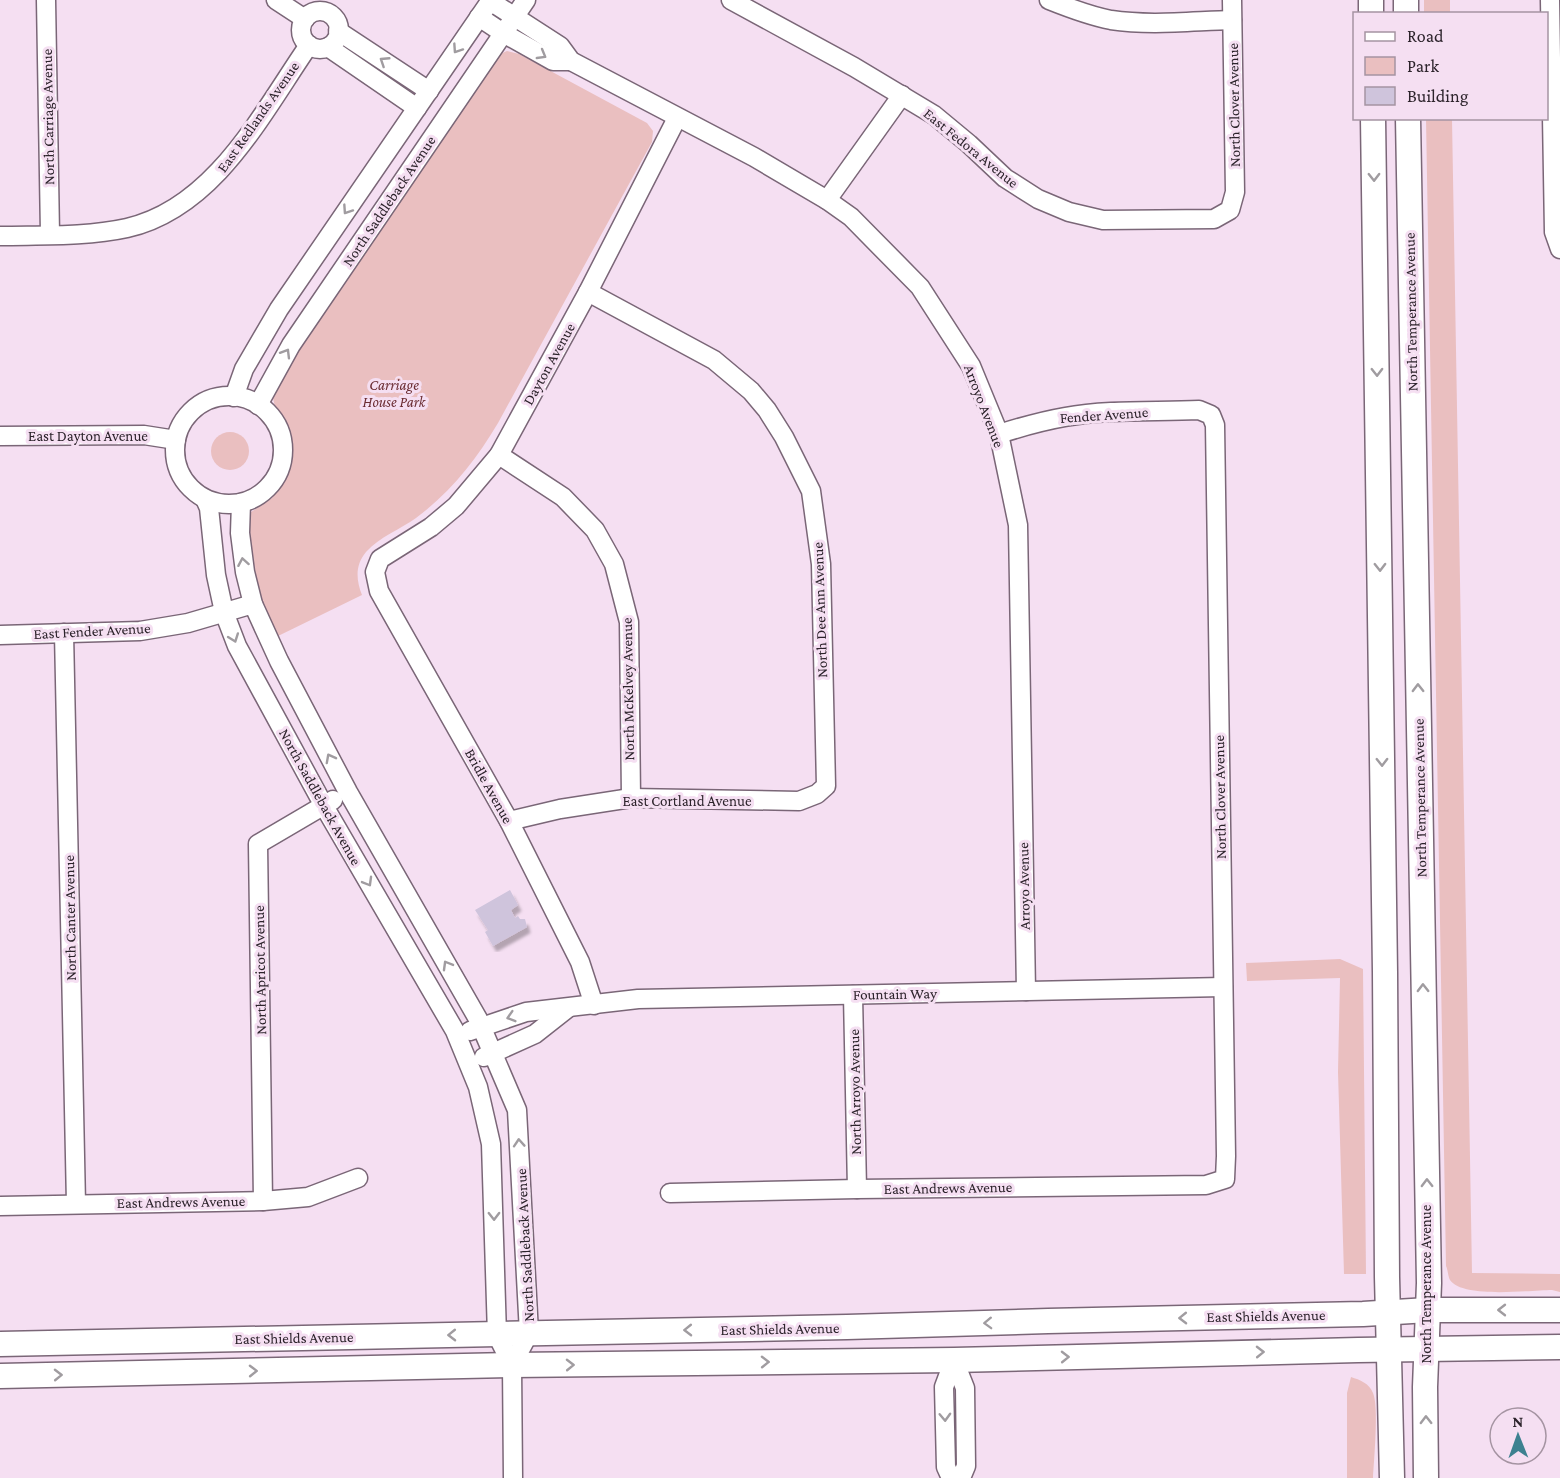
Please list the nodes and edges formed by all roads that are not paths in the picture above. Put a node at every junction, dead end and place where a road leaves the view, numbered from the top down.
1 (46, 0) edge
2 (276, 0) edge
3 (525, 0) edge
4 (731, 0) edge
5 (1049, 0) edge
6 (1232, 0) edge
7 (1550, 0) edge
8 (491, 1) edge
9 (335, 8) edge
10 (479, 16) junction
11 (514, 17) junction
12 (305, 19) junction
13 (1232, 20) junction
14 (339, 31) junction
15 (503, 33) junction
16 (309, 45) junction
17 (328, 47) junction
18 (1555, 50) edge
19 (571, 61) junction
20 (429, 91) junction
21 (902, 95) junction
22 (417, 108) junction
23 (677, 118) junction
24 (1373, 120) edge
25 (1408, 120) edge
26 (827, 200) junction
27 (1230, 210) joint
28 (50, 234) junction
29 (0, 236) edge
30 (1560, 249) edge
31 (588, 292) junction
32 (234, 396) junction
33 (258, 405) junction
34 (1211, 416) joint
35 (999, 434) junction
36 (0, 436) edge
37 (176, 440) junction
38 (499, 455) junction
39 (205, 499) junction
40 (241, 503) junction
41 (375, 572) joint
42 (254, 604) junction
43 (224, 612) junction
44 (64, 633) junction
45 (0, 635) edge
46 (826, 786) joint
47 (348, 792) junction
48 (631, 798) junction
49 (324, 806) junction
50 (509, 820) junction
51 (1223, 987) junction
52 (1026, 991) junction
53 (853, 994) junction
54 (594, 1005) junction
55 (567, 1008) junction
56 (480, 1026) junction
57 (457, 1037) junction
58 (493, 1053) junction
59 (468, 1063) junction
60 (358, 1178) dead end
61 (1225, 1179) joint
62 (857, 1189) junction
63 (670, 1193) dead end
64 (263, 1201) junction
65 (76, 1204) junction
66 (0, 1206) edge
67 (1428, 1310) junction
68 (1560, 1310) edge
69 (1389, 1313) junction
70 (529, 1333) junction
71 (497, 1335) junction
72 (130, 1341) junction
73 (0, 1344) edge
74 (1560, 1347) edge
75 (1427, 1349) junction
76 (1389, 1350) junction
77 (0, 1358) edge
78 (954, 1360) junction
79 (512, 1365) junction
80 (0, 1376) edge
81 (513, 1478) edge
82 (951, 1478) edge
83 (961, 1478) edge
84 (1392, 1478) edge
85 (1426, 1478) edge

1 - 28 street, North Carriage Avenue
2 - 12 street
3 - 11 street, North Saddleback Avenue
4 - 21 street, East Fedora Avenue
5 - 13 street
6 - 13 street, North Clover Avenue
7 - 18 street
8 - 10 street, North Saddleback Avenue
8 - 11 street, Arroyo Avenue
9 - 12 street
9 - 14 street
10 - 15 street, Arroyo Avenue
10 -> 20 street, North Saddleback Avenue
11 - 15 street, North Saddleback Avenue
11 - 19 street, Arroyo Avenue
12 - 16 street
13 - 27 street, North Clover Avenue
14 - 17 street
20 -> 14 street
15 -> 19 street, Arroyo Avenue
33 -> 15 street, North Saddleback Avenue
16 - 17 street
16 - 28 street, East Redlands Avenue
17 - 22 street
18 - 30 street
19 - 23 street, Arroyo Avenue
20 - 22 street, North Saddleback Avenue
21 - 26 street
21 - 27 street, East Fedora Avenue
22 -> 32 street, North Saddleback Avenue
23 - 26 street, Arroyo Avenue
23 - 31 street, Dayton Avenue
24 -> 69 main road
67 -> 25 main road, North Temperance Avenue
26 - 35 street, Arroyo Avenue
28 - 29 street, East Redlands Avenue
31 - 38 street, Dayton Avenue
31 - 46 street, North Dee Ann Avenue
32 - 33 street
32 - 37 street
33 - 40 street
34 - 35 street, Fender Avenue
34 - 51 street, North Clover Avenue
35 - 52 street, Arroyo Avenue
36 - 37 street, East Dayton Avenue
37 - 39 street
38 - 41 street, Dayton Avenue
38 - 48 street, North McKelvey Avenue
39 - 40 street
39 - 43 street, North Saddleback Avenue
42 -> 40 street, North Saddleback Avenue
41 - 50 street, Bridle Avenue
42 - 43 street, East Fender Avenue
47 -> 42 street, North Saddleback Avenue
43 - 44 street, East Fender Avenue
43 -> 49 street, North Saddleback Avenue
44 - 45 street, East Fender Avenue
44 - 65 street, North Canter Avenue
46 - 48 street, East Cortland Avenue
47 - 49 street, North Apricot Avenue
56 -> 47 street, North Saddleback Avenue
48 - 50 street, East Cortland Avenue
49 -> 57 street, North Saddleback Avenue
49 - 64 street, North Apricot Avenue
50 - 54 street, Bridle Avenue
51 - 52 street, Fountain Way
51 - 61 street, North Clover Avenue
52 - 53 street, Fountain Way
53 - 54 street, Fountain Way
53 - 62 street, North Arroyo Avenue
54 - 55 street, Fountain Way
55 -> 56 street, Fountain Way
55 - 58 street
56 - 57 street, Fountain Way
56 - 58 street, North Saddleback Avenue
57 - 59 street, North Saddleback Avenue
58 - 59 street
70 -> 58 street, North Saddleback Avenue
59 -> 71 street, North Saddleback Avenue
60 - 64 street, East Andrews Avenue
61 - 62 street, East Andrews Avenue
62 - 63 street, East Andrews Avenue
64 - 65 street, East Andrews Avenue
65 - 66 street, East Andrews Avenue
68 -> 67 main road, East Shields Avenue
67 - 69 main road, East Shields Avenue
67 - 75 main road, North Temperance Avenue
69 -> 70 main road, East Shields Avenue
69 - 76 main road
70 - 71 main road, East Shields Avenue
70 - 79 street, North Saddleback Avenue
71 -> 72 main road, East Shields Avenue
71 - 79 street, North Saddleback Avenue
72 - 73 main road, East Shields Avenue
72 - 77 main road
74 - 75 main road
75 - 76 main road
85 -> 75 main road, North Temperance Avenue
78 -> 76 main road
76 - 84 main road
79 -> 78 main road
78 -> 82 street
78 - 83 street
80 -> 79 main road
79 - 81 street

